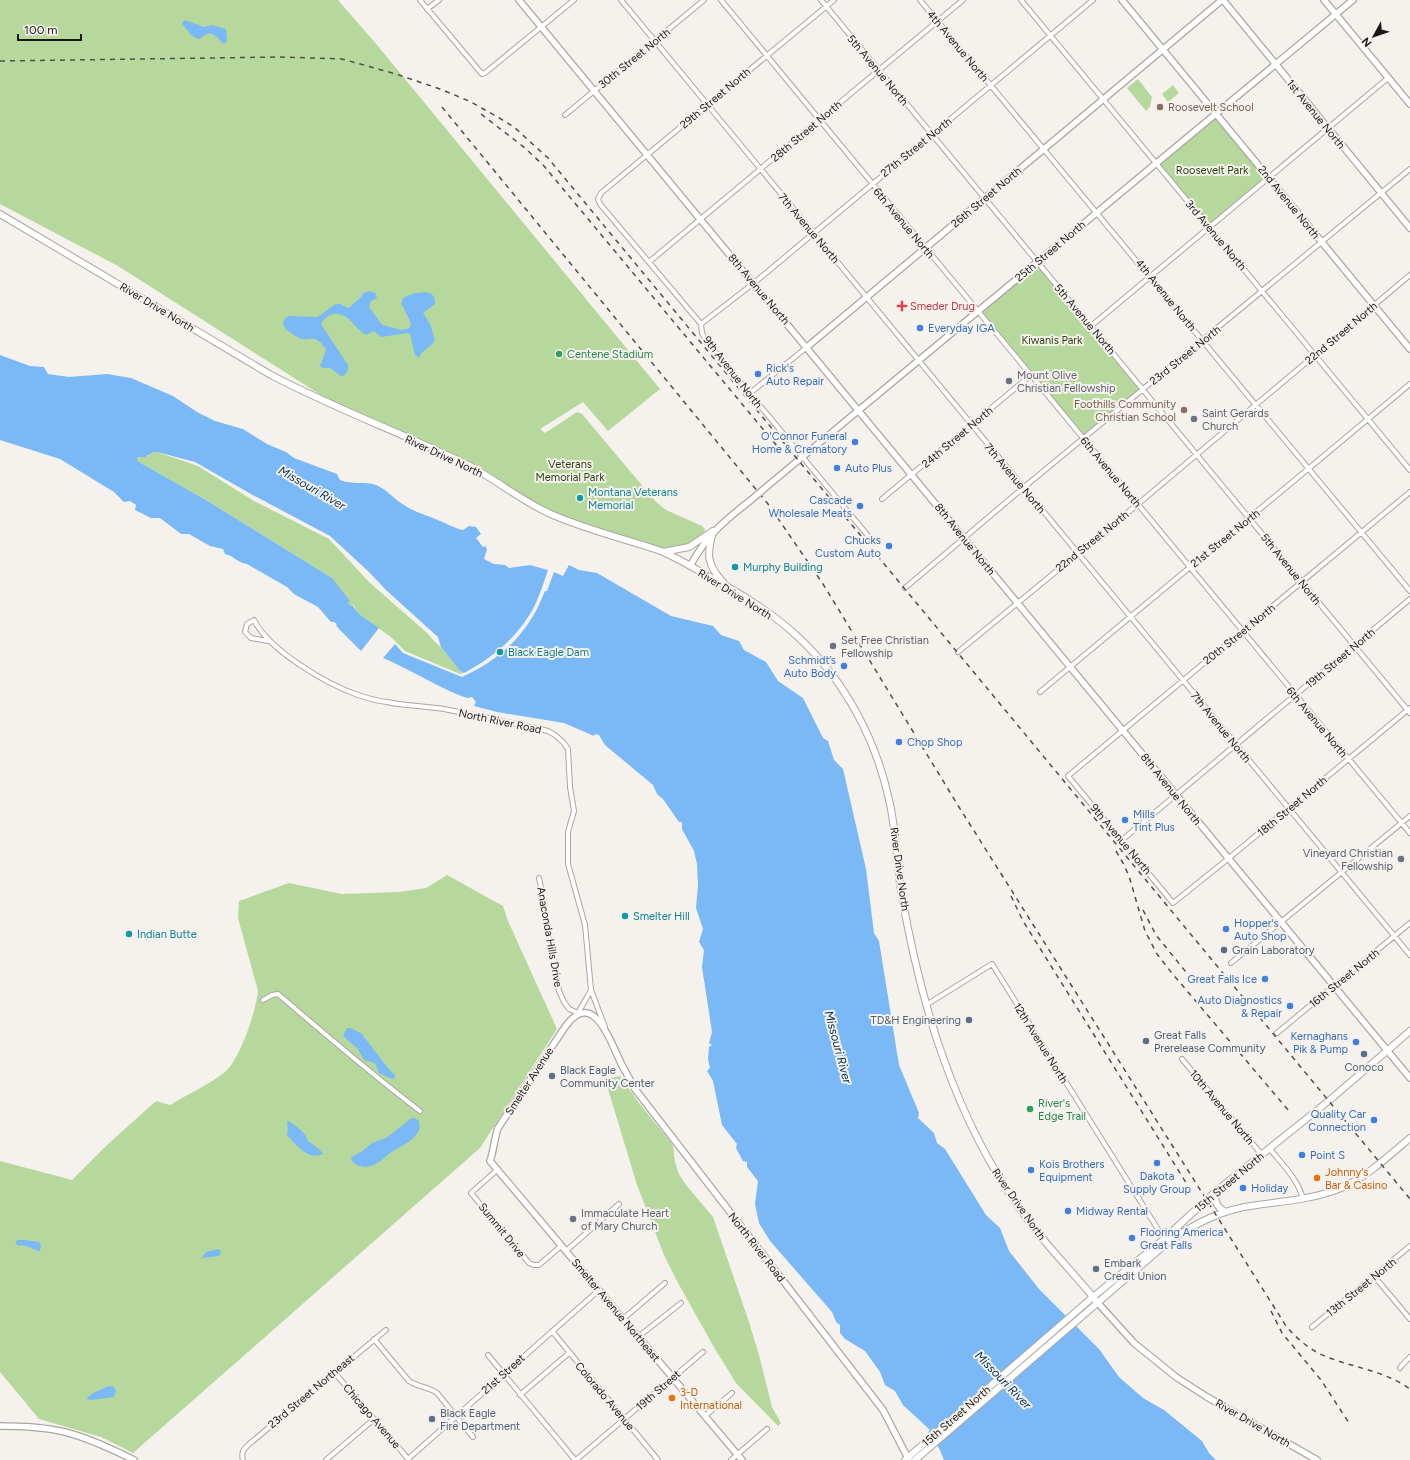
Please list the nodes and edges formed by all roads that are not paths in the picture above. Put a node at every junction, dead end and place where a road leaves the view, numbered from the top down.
1 (420, 0) edge
2 (439, 0) edge
3 (519, 0) edge
4 (574, 0) edge
5 (621, 0) edge
6 (704, 0) edge
7 (721, 0) edge
8 (821, 0) edge
9 (834, 0) edge
10 (920, 0) edge
11 (963, 0) edge
12 (1021, 0) edge
13 (1093, 0) edge
14 (1122, 0) edge
15 (1223, 0) edge
16 (1324, 0) edge
17 (1353, 0) edge
18 (826, 6) junction
19 (427, 9) junction
20 (1336, 14) junction
21 (938, 22) junction
22 (542, 27) junction
23 (1051, 35) junction
24 (655, 41) junction
25 (1163, 49) junction
26 (767, 55) junction
27 (1276, 64) junction
28 (879, 70) junction
29 (1388, 78) junction
30 (992, 86) junction
31 (595, 90) junction
32 (1103, 99) junction
33 (708, 104) junction
34 (1410, 104) edge
35 (1216, 114) junction
36 (565, 115) dead end
37 (819, 120) junction
38 (1329, 129) junction
39 (932, 134) junction
40 (1043, 149) junction
41 (648, 154) junction
42 (1156, 163) junction
43 (1410, 169) edge
44 (761, 170) junction
45 (1270, 178) junction
46 (872, 184) junction
47 (1381, 193) junction
48 (985, 197) junction
49 (598, 199) joint
50 (1097, 212) junction
51 (0, 214) edge
52 (700, 218) junction
53 (1209, 227) junction
54 (1410, 228) edge
55 (813, 232) junction
56 (1322, 242) junction
57 (926, 248) junction
58 (649, 262) junction
59 (1037, 262) junction
60 (1410, 275) edge
61 (1150, 276) junction
62 (754, 283) junction
63 (1263, 291) junction
64 (866, 297) junction
65 (1374, 306) junction
66 (978, 312) junction
67 (701, 324) junction
68 (1091, 326) junction
69 (1203, 340) junction
70 (807, 347) junction
71 (1410, 349) edge
72 (1315, 355) junction
73 (919, 361) junction
74 (1031, 375) junction
75 (1410, 384) edge
76 (1143, 390) junction
77 (749, 394) junction
78 (1256, 404) junction
79 (859, 410) junction
80 (1368, 419) junction
81 (971, 425) junction
82 (1083, 438) junction
83 (1196, 454) junction
84 (803, 458) junction
85 (1309, 468) junction
86 (1410, 470) edge
87 (912, 474) junction
88 (1023, 488) junction
89 (1410, 492) edge
90 (882, 499) dead end
91 (1138, 504) junction
92 (1249, 518) junction
93 (713, 531) junction
94 (1362, 532) junction
95 (964, 538) junction
96 (874, 542) dead end
97 (663, 552) junction
98 (1077, 553) junction
99 (690, 566) junction
100 (1189, 567) junction
101 (1302, 582) junction
102 (727, 586) junction
103 (905, 588) dead end
104 (1410, 591) edge
105 (1410, 599) edge
106 (1017, 602) junction
107 (1131, 617) junction
108 (1242, 631) junction
109 (268, 641) junction
110 (1355, 646) junction
111 (958, 652) dead end
112 (1070, 667) junction
113 (1183, 680) junction
114 (1040, 692) dead end
115 (1295, 695) junction
116 (1409, 710) edge
117 (1124, 730) junction
118 (1236, 745) junction
119 (1348, 759) junction
120 (1068, 776) joint
121 (1176, 794) junction
122 (1289, 809) junction
123 (1410, 816) edge
124 (1402, 823) junction
125 (1410, 833) edge
126 (1122, 840) junction
127 (1229, 858) junction
128 (1342, 872) junction
129 (539, 878) dead end
130 (1173, 903) joint
131 (1282, 922) junction
132 (1410, 923) edge
133 (1395, 936) junction
134 (1410, 955) edge
135 (1231, 963) dead end
136 (1334, 986) junction
137 (591, 990) junction
138 (263, 1000) dead end
139 (926, 1005) junction
140 (578, 1013) junction
141 (1410, 1031) edge
142 (608, 1033) junction
143 (1277, 1033) dead end
144 (1388, 1050) junction
145 (1182, 1059) dead end
146 (1410, 1078) edge
147 (420, 1111) dead end
148 (1410, 1138) edge
149 (1269, 1148) junction
150 (1262, 1155) junction
151 (490, 1161) joint
152 (498, 1170) junction
153 (1215, 1192) junction
154 (1303, 1199) junction
155 (619, 1204) dead end
156 (1225, 1212) junction
157 (1166, 1241) junction
158 (561, 1246) junction
159 (1410, 1246) edge
160 (566, 1251) junction
161 (1374, 1276) junction
162 (665, 1282) dead end
163 (599, 1290) junction
164 (1095, 1300) junction
165 (681, 1303) dead end
166 (623, 1319) junction
167 (1410, 1319) edge
168 (1312, 1327) dead end
169 (386, 1330) dead end
170 (552, 1331) junction
171 (638, 1337) junction
172 (374, 1340) junction
173 (703, 1352) dead end
174 (569, 1353) junction
175 (488, 1356) dead end
176 (1410, 1357) edge
177 (1400, 1368) dead end
178 (334, 1372) junction
179 (504, 1373) junction
180 (672, 1378) junction
181 (732, 1393) dead end
182 (520, 1394) junction
183 (456, 1416) junction
184 (705, 1416) junction
185 (374, 1419) junction
186 (624, 1419) junction
187 (0, 1426) edge
188 (767, 1429) dead end
189 (473, 1437) dead end
190 (920, 1452) junction
191 (737, 1454) junction
192 (242, 1458) edge
193 (408, 1459) edge
194 (907, 1459) edge
195 (134, 1460) edge
196 (326, 1460) edge
197 (576, 1460) edge
198 (658, 1460) edge
199 (731, 1460) edge
200 (742, 1460) edge
201 (915, 1460) edge
202 (1317, 1460) edge

1 - 19 street
2 - 19 street
3 - 22 street, 8th Avenue North
4 - 22 street
5 - 24 street, 7th Avenue North
6 - 24 street, 30th Street North
7 - 26 street, 6th Avenue North
8 - 18 street, 5th Avenue North
9 - 18 street, 29th Street North
10 - 21 street, 4th Avenue North
11 - 21 street, 28th Street North
12 - 23 street, 3rd Avenue North
13 - 23 street, 27th Street North
14 - 25 street, 2nd Avenue North
15 - 25 street, 26th Street North
15 - 27 street, 1st Avenue North
16 - 20 street
17 - 20 street, 25th Street North
18 - 26 street, 29th Street North
18 - 28 street, 5th Avenue North
19 - 22 street
20 - 27 street, 25th Street North
20 - 29 street
21 - 28 street, 28th Street North
21 - 30 street, 4th Avenue North
22 - 31 street, 8th Avenue North
23 - 30 street, 27th Street North
23 - 32 street, 3rd Avenue North
24 - 31 street, 30th Street North
24 - 33 street, 7th Avenue North
25 - 32 street, 26th Street North
25 - 35 street, 2nd Avenue North
26 - 33 street, 29th Street North
26 - 37 street, 6th Avenue North
27 - 35 street, 25th Street North
27 - 38 street, 1st Avenue North
28 - 37 street, 28th Street North
28 - 39 street, 5th Avenue North
29 - 34 street
29 - 38 street
30 - 39 street, 27th Street North
30 - 40 street, 4th Avenue North
31 - 36 street, 30th Street North
31 - 41 street, 8th Avenue North
32 - 40 street, 26th Street North
32 - 42 street, 3rd Avenue North
33 - 41 street, 29th Street North
33 - 44 street, 7th Avenue North
35 - 42 street, 25th Street North
35 - 45 street, 2nd Avenue North
37 - 44 street, 28th Street North
37 - 46 street, 6th Avenue North
38 - 45 street
38 - 47 street, 1st Avenue North
39 - 46 street, 27th Street North
39 - 48 street, 5th Avenue North
40 - 48 street, 26th Street North
40 - 50 street, 4th Avenue North
41 - 49 street, 29th Street North
41 - 52 street, 8th Avenue North
42 - 50 street, 25th Street North
42 - 53 street, 3rd Avenue North
43 - 47 street, 23rd Street North
44 - 52 street, 28th Street North
44 - 55 street, 7th Avenue North
45 - 53 street
45 - 56 street, 2nd Avenue North
46 - 55 street, 27th Street North
46 - 57 street, 6th Avenue North
47 - 54 street, 1st Avenue North
47 - 56 street, 23rd Street North
48 - 57 street, 26th Street North
48 - 59 street, 5th Avenue North
49 - 58 street, 9th Avenue North
50 - 59 street, 25th Street North
50 - 61 street, 4th Avenue North
51 - 97 main road, River Drive North
52 - 58 street, 28th Street North
52 - 62 street, 8th Avenue North
53 - 61 street
53 - 63 street, 3rd Avenue North
55 - 62 street, 27th Street North
55 - 64 street, 7th Avenue North
56 - 63 street, 23rd Street North
56 - 65 street, 2nd Avenue North
57 - 64 street, 26th Street North
57 - 66 street, 6th Avenue North
58 - 67 street, 9th Avenue North
59 - 66 street, 25th Street North
59 - 68 street, 5th Avenue North
60 - 65 street, 22nd Street North
61 - 68 street
61 - 69 street, 4th Avenue North
62 - 67 street, 27th Street North
62 - 70 street, 8th Avenue North
63 - 69 street, 23rd Street North
63 - 72 street, 3rd Avenue North
64 - 70 street, 26th Street North
64 - 73 street, 7th Avenue North
65 - 71 street, 2nd Avenue North
65 - 72 street, 22nd Street North
66 - 73 street, 25th Street North
66 - 74 street, 6th Avenue North
67 - 77 street, 9th Avenue North
68 - 76 street, 5th Avenue North
69 - 76 street, 23rd Street North
69 - 78 street, 4th Avenue North
70 - 77 street, 26th Street North
70 - 79 street, 8th Avenue North
72 - 78 street, 22nd Street North
72 - 80 street, 3rd Avenue North
73 - 79 street, 25th Street North
73 - 81 street, 7th Avenue North
74 - 81 street, 24th Street North
74 - 82 street, 6th Avenue North
75 - 80 street, 21st Street North
76 - 82 street, 23rd Street North
76 - 83 street, 5th Avenue North
77 - 84 street, 9th Avenue North
78 - 83 street, 22nd Street North
78 - 85 street, 4th Avenue North
79 - 84 street, 25th Street North
79 - 87 street, 8th Avenue North
80 - 85 street, 21st Street North
80 - 86 street, 3rd Avenue North
81 - 87 street, 24th Street North
81 - 88 street, 7th Avenue North
82 - 88 street, 23rd Street North
82 - 91 street, 6th Avenue North
83 - 91 street, 22nd Street North
83 - 92 street, 5th Avenue North
84 - 93 street, 25th Street North, bridge
84 - 96 street, 9th Avenue North
85 - 92 street, 21st Street North
85 - 94 street, 4th Avenue North
87 - 90 street, 24th Street North
87 - 95 street, 8th Avenue North
88 - 95 street, 23rd Street North
88 - 98 street, 7th Avenue North
89 - 94 street, 20th Street North
91 - 98 street, 22nd Street North
91 - 100 street, 6th Avenue North
92 - 100 street, 21st Street North
92 - 101 street, 5th Avenue North
93 - 97 main road
93 - 99 street
93 - 102 main road
94 - 101 street, 20th Street North
94 - 104 street, 4th Avenue North
95 - 103 street, 23rd Street North
95 - 106 street, 8th Avenue North
97 - 99 main road, River Drive North
98 - 106 street, 22nd Street North
98 - 107 street, 7th Avenue North
99 - 102 main road, River Drive North
100 - 107 street, 21st Street North
100 - 108 street, 6th Avenue North
101 - 108 street, 20th Street North
101 - 110 street, 5th Avenue North
102 - 139 main road, River Drive North
105 - 110 street, 19th Street North
106 - 111 street, 22nd Street North
106 - 112 street, 8th Avenue North
107 - 112 street, 21st Street North
107 - 113 street, 7th Avenue North
108 - 113 street, 20th Street North
108 - 115 street, 6th Avenue North
109 - 109 street, North River Road
109 - 137 street, North River Road
110 - 115 street, 19th Street North
110 - 116 street, 5th Avenue North
112 - 114 street, 21st Street North
112 - 117 street, 8th Avenue North
113 - 117 street, 20th Street North
113 - 118 street, 7th Avenue North
115 - 118 street, 19th Street North
115 - 119 street, 6th Avenue North
116 - 119 street, 18th Street North
117 - 120 street, 20th Street North
117 - 121 street, 8th Avenue North
118 - 121 street, 19th Street North
118 - 122 street, 7th Avenue North
119 - 122 street, 18th Street North
119 - 124 street, 6th Avenue North
120 - 126 street, 9th Avenue North
121 - 126 street, 19th Street North
121 - 127 street, 8th Avenue North
122 - 127 street, 18th Street North
122 - 128 street, 7th Avenue North
123 - 124 street
124 - 125 street, 6th Avenue North
124 - 128 street
126 - 130 street, 9th Avenue North
127 - 130 street, 18th Street North
127 - 131 street, 8th Avenue North
128 - 131 street
128 - 133 street, 7th Avenue North
129 - 140 street, Anaconda Hills Drive
131 - 135 street
131 - 136 street, 8th Avenue North
132 - 133 street, 16th Street North
133 - 134 street, 7th Avenue North
133 - 136 street, 16th Street North
136 - 143 street, 16th Street North
136 - 144 street, 8th Avenue North
137 - 140 street
137 - 142 street, North River Road
138 - 147 street
139 - 157 street, 12th Avenue North
139 - 164 main road, River Drive North
140 - 142 street, North River Road
140 - 151 street, Smelter Avenue
141 - 144 main road, 15th Street North
142 - 194 street, North River Road
144 - 146 street, 8th Avenue North
144 - 149 main road, 15th Street North
145 - 150 street, 10th Avenue North
148 - 154 main road, 15th Street North
149 - 150 main road, 15th Street North
149 - 154 street, 10th Avenue North
150 - 153 main road, 15th Street North
151 - 152 street, Smelter Avenue Northeast
152 - 158 street, Smelter Avenue Northeast
152 - 158 street, Summit Drive
153 - 156 main road
153 - 157 main road, 15th Street North
154 - 156 main road, 15th Street North
155 - 160 street
156 - 157 main road, 15th Street North
157 - 164 main road, 15th Street North
158 - 160 street, Smelter Avenue Northeast
159 - 161 street, 13th Street North
160 - 163 street, Smelter Avenue Northeast
161 - 167 street
161 - 168 street, 13th Street North
162 - 166 street
163 - 166 street, Smelter Avenue Northeast
163 - 170 street, 21st Street
164 - 190 main road, 15th Street North
164 - 202 street, River Drive North
165 - 171 street
166 - 171 street, Smelter Avenue Northeast
169 - 172 street, 23rd Street Northeast
170 - 174 street, Colorado Avenue
170 - 179 street, 21st Street
171 - 180 street, Smelter Avenue Northeast
172 - 178 street, 23rd Street Northeast
172 - 183 street
173 - 180 street, 19th Street
174 - 182 street
174 - 186 street, Colorado Avenue
175 - 179 street
176 - 177 street
178 - 185 street, Chicago Avenue
178 - 192 street, 23rd Street Northeast
179 - 182 street
179 - 183 street, 21st Street
180 - 184 street, Smelter Avenue Northeast
180 - 186 street, 19th Street
181 - 184 street
182 - 197 street
183 - 189 street
183 - 193 street, 21st Street
184 - 191 street, Smelter Avenue Northeast
185 - 193 street, Chicago Avenue
185 - 196 street
186 - 197 street, 19th Street
186 - 198 street, Colorado Avenue
187 - 195 street
188 - 191 street
190 - 194 main road, 15th Street North
190 - 201 main road, 15th Street North
191 - 199 street
191 - 200 street, Smelter Avenue Northeast

